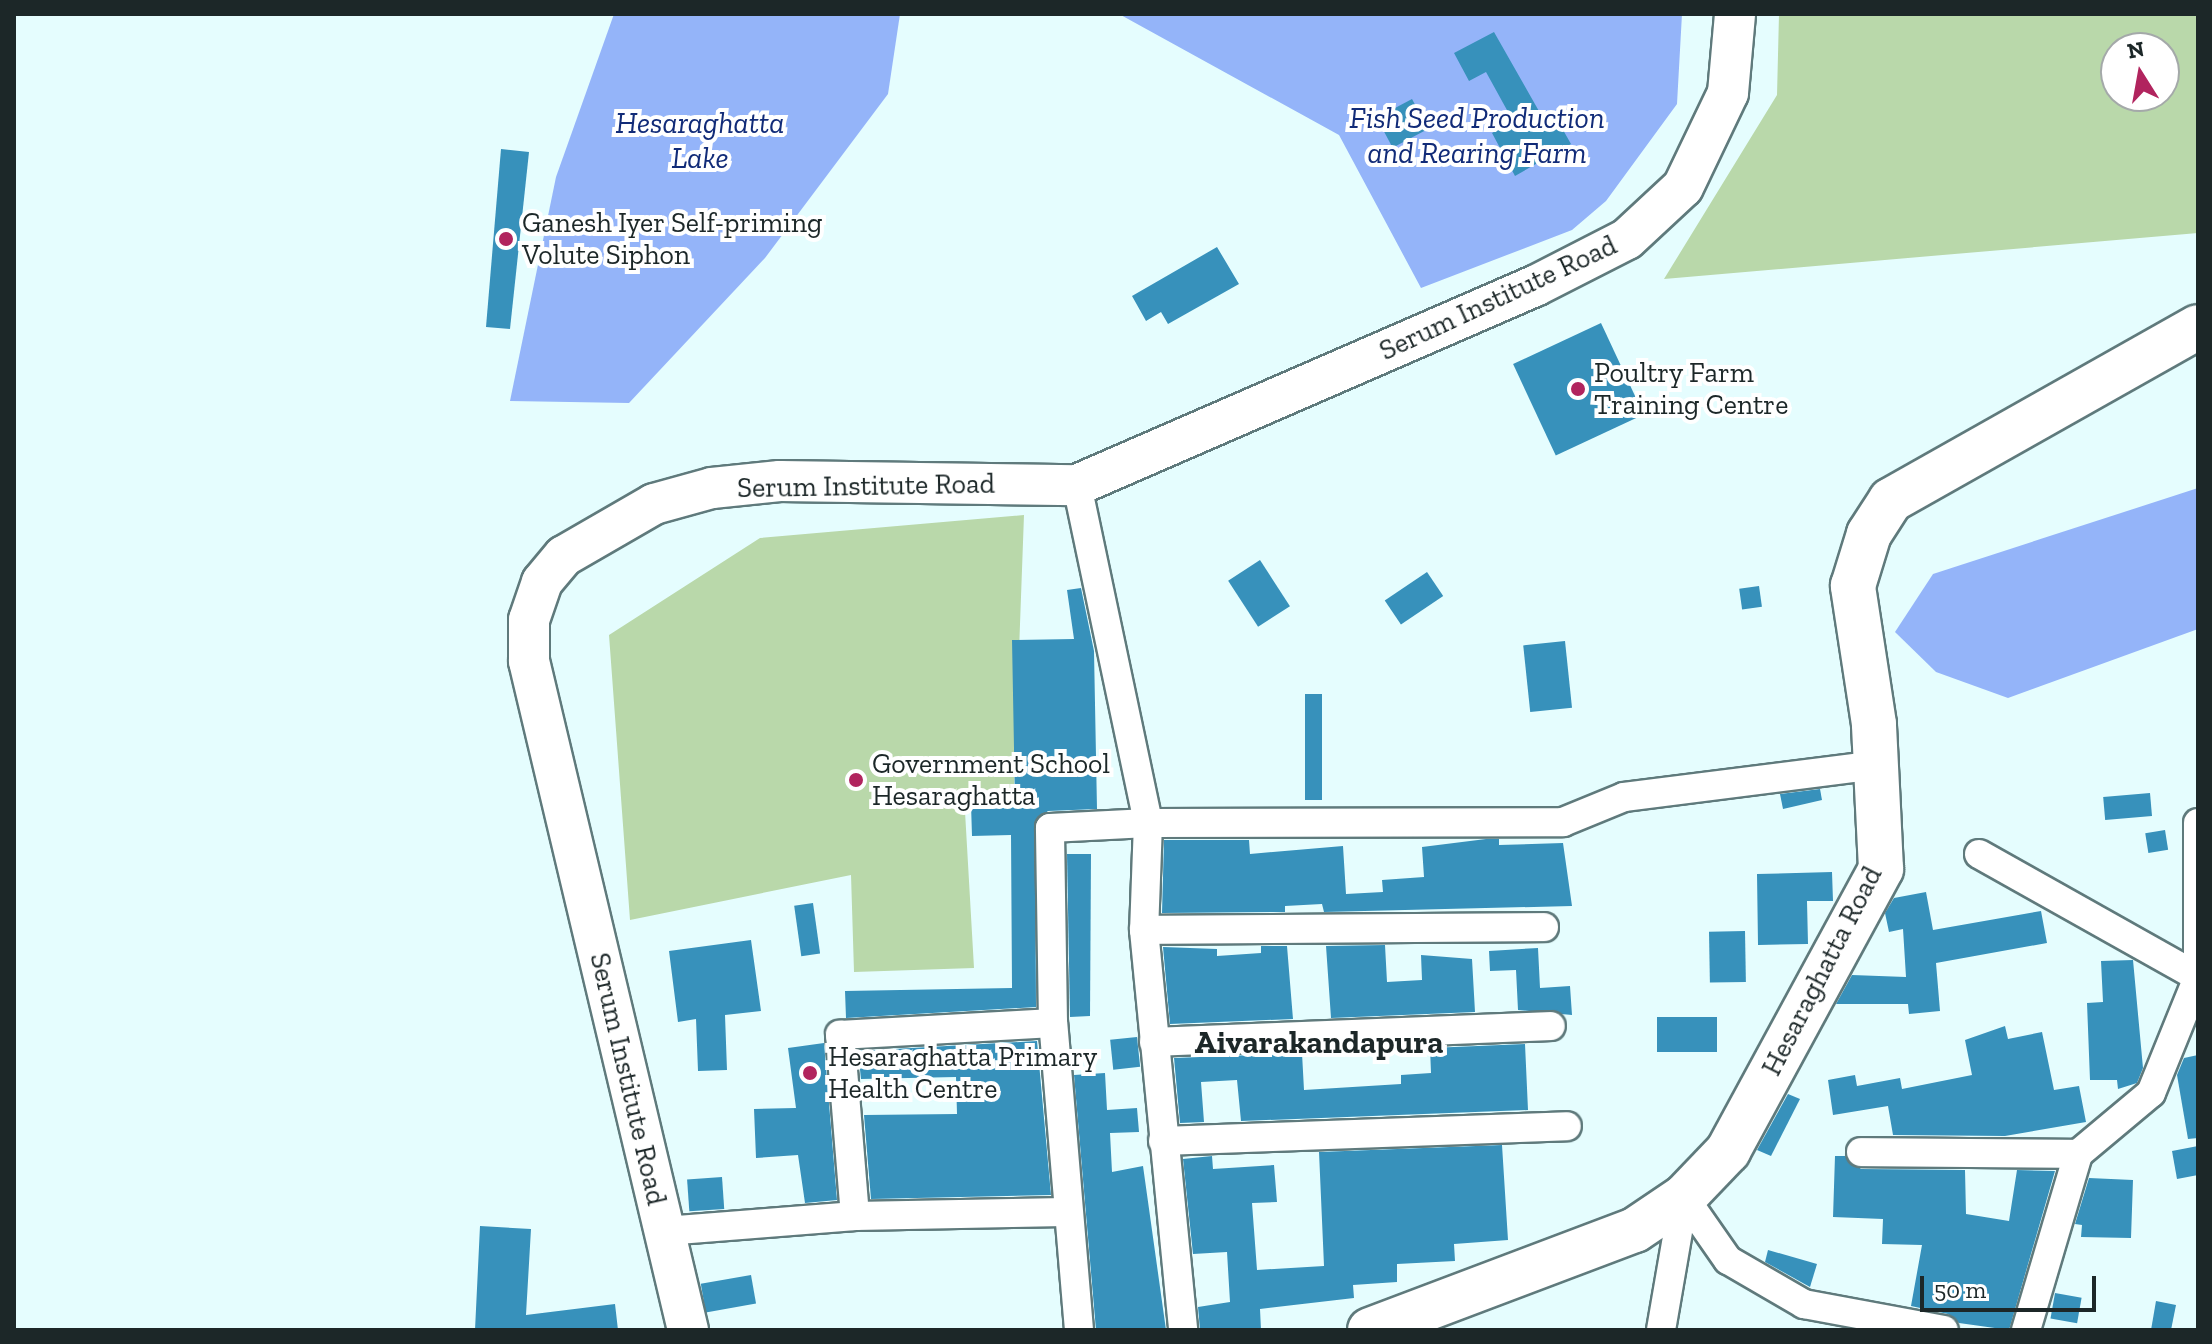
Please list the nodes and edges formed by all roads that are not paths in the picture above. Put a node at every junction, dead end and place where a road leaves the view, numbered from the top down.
1 (1735, 14) edge
2 (2198, 327) edge
3 (1077, 485) junction
4 (1876, 765) junction
5 (1148, 823) junction
6 (2198, 823) edge
7 (1979, 854) dead end
8 (1544, 927) dead end
9 (1144, 930) junction
10 (2198, 961) edge
11 (2198, 977) edge
12 (1053, 1023) junction
13 (1551, 1026) dead end
14 (1154, 1042) junction
15 (1567, 1126) dead end
16 (1163, 1141) junction
17 (1861, 1152) dead end
18 (2078, 1154) junction
19 (1684, 1197) junction
20 (1065, 1212) junction
21 (855, 1216) junction
22 (665, 1231) junction
23 (688, 1330) edge
24 (1079, 1330) edge
25 (1183, 1330) edge
26 (1370, 1330) edge
27 (1661, 1330) edge
28 (1944, 1330) edge
29 (2026, 1330) edge

1 - 3 main road, Serum Institute Road
2 - 4 main road, Hesaraghatta Road
3 - 5 street
3 - 22 main road, Serum Institute Road
4 - 5 street
4 - 19 main road, Hesaraghatta Road
5 - 9 street
5 - 12 street
6 - 10 street
7 - 11 street
8 - 9 street
9 - 14 street
11 - 18 street
12 - 20 street
12 - 21 street
13 - 14 street
14 - 16 street
15 - 16 street
16 - 25 street
17 - 18 street
18 - 29 street
19 - 26 main road, Hesaraghatta Road
19 - 27 street
19 - 28 street
20 - 21 street
20 - 24 street
21 - 22 street
22 - 23 main road, Serum Institute Road

